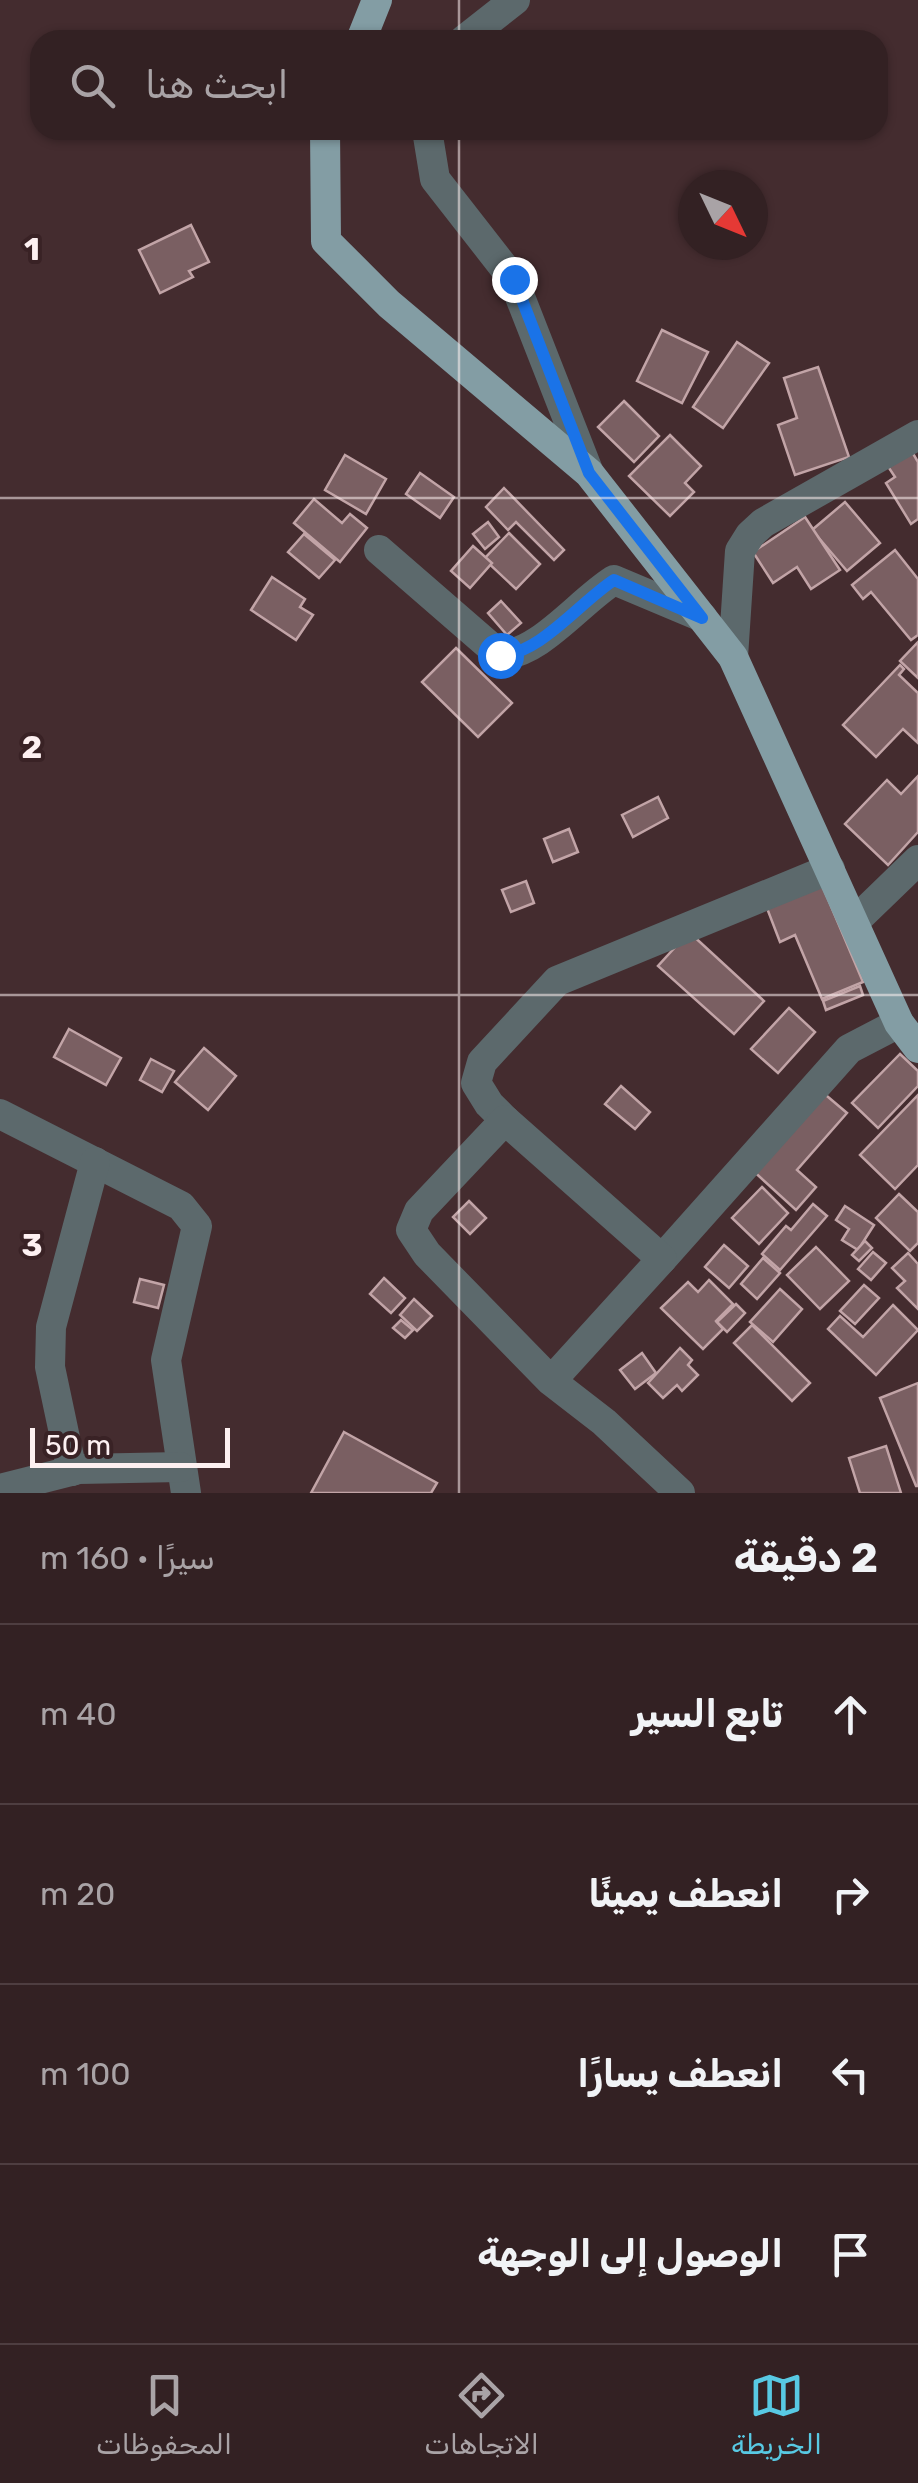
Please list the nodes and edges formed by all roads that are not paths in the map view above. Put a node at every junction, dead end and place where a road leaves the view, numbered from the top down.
1 (376, 0) edge
2 (515, 0) edge
3 (365, 30) edge
4 (477, 30) edge
5 (325, 140) edge
6 (429, 140) edge
7 (918, 435) edge
8 (589, 473) junction
9 (380, 550) dead end
10 (702, 618) junction
11 (733, 657) junction
12 (918, 860) edge
13 (830, 869) junction
14 (854, 922) junction
15 (899, 1023) junction
16 (918, 1048) edge
17 (0, 1114) edge
18 (505, 1120) junction
19 (95, 1162) junction
20 (662, 1259) junction
21 (551, 1381) junction
22 (72, 1471) junction
23 (183, 1480) edge
24 (0, 1488) edge
25 (680, 1493) edge

1 - 3 main road
2 - 4 street
5 - 8 main road
6 - 8 street
7 - 11 street
8 - 10 main road
9 - 10 street
10 - 11 main road
11 - 13 main road
12 - 14 street
13 - 14 main road
13 - 18 street
14 - 15 main road
15 - 16 main road
15 - 20 street
17 - 19 street
18 - 20 street
18 - 21 street
19 - 22 street
19 - 23 street
20 - 21 street
21 - 25 street
22 - 23 street
22 - 24 street

